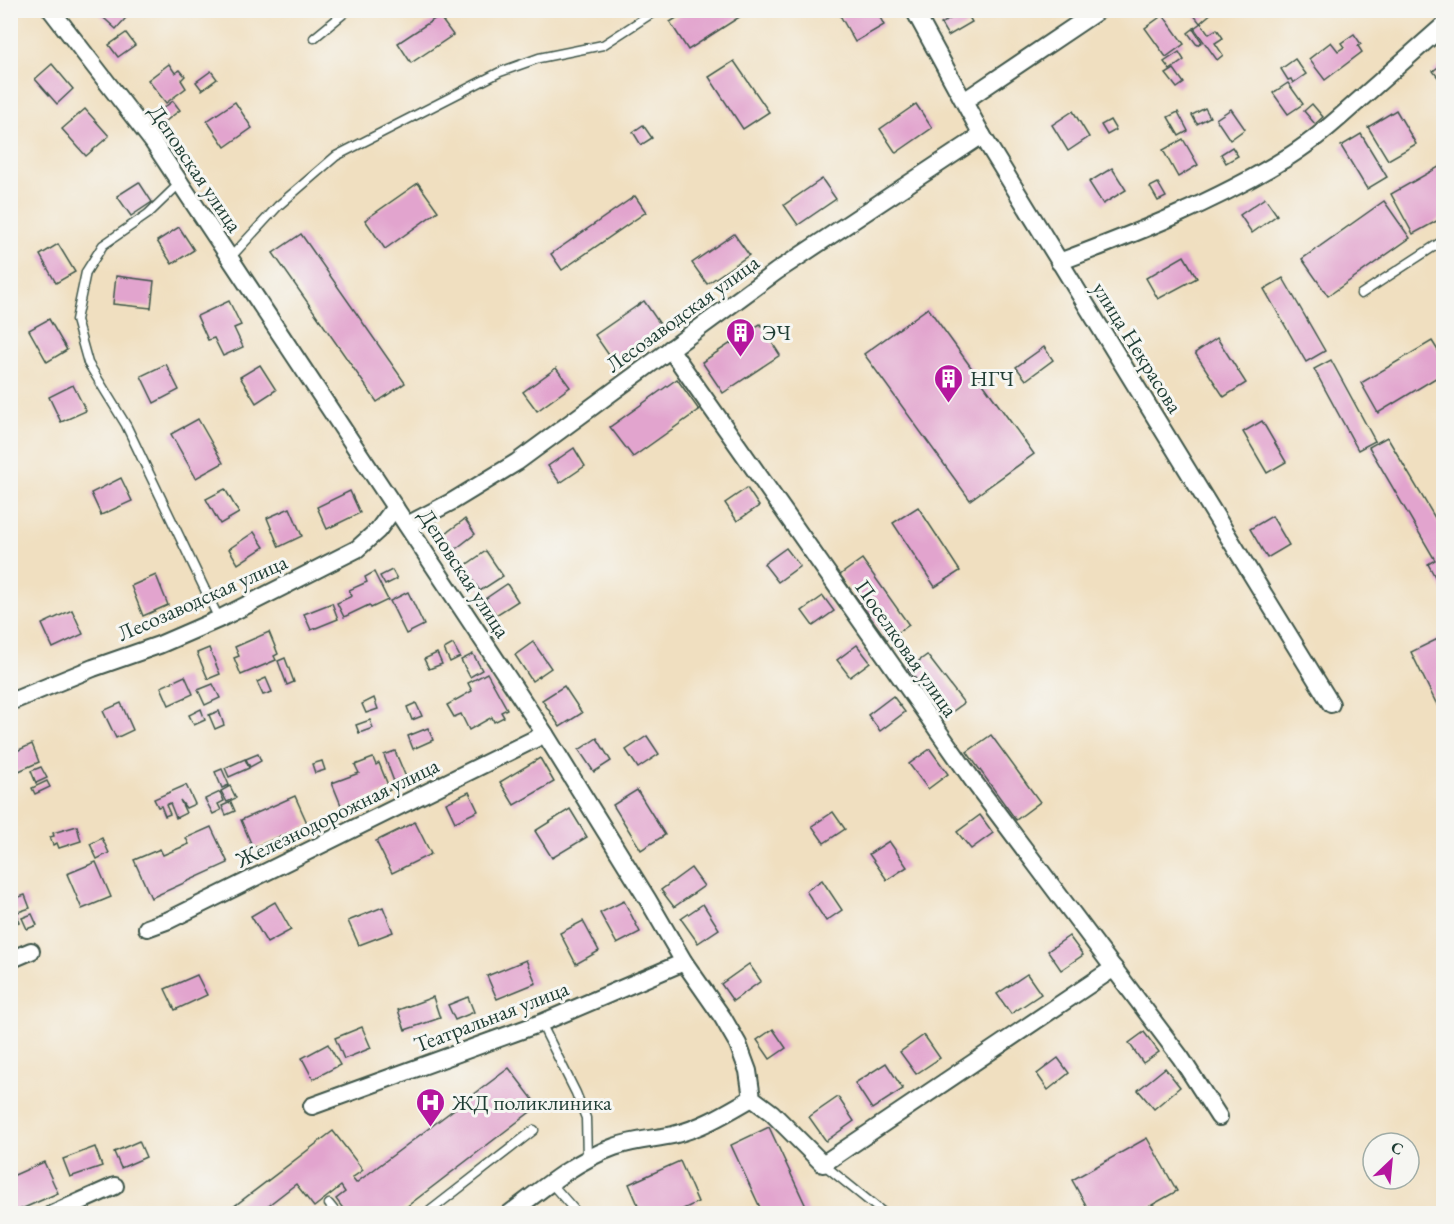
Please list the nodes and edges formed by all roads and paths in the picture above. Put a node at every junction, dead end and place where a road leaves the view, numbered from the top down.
1 (51, 10) edge
2 (348, 10) edge
3 (657, 10) edge
4 (914, 10) edge
5 (1100, 10) edge
6 (1443, 25) edge
7 (314, 38) dead end
8 (964, 101) junction
9 (982, 135) junction
10 (179, 184) junction
11 (1443, 240) edge
12 (230, 258) junction
13 (1059, 262) junction
14 (1360, 294) dead end
15 (670, 349) junction
16 (394, 507) junction
17 (407, 525) junction
18 (219, 619) junction
19 (10, 702) edge
20 (1331, 704) dead end
21 (545, 734) junction
22 (147, 928) dead end
23 (31, 951) dead end
24 (10, 960) edge
25 (684, 962) junction
26 (1114, 968) junction
27 (541, 1023) junction
28 (752, 1098) junction
29 (312, 1106) dead end
30 (1219, 1117) dead end
31 (534, 1130) dead end
32 (587, 1159) junction
33 (823, 1164) junction
34 (550, 1182) junction
35 (115, 1186) dead end
36 (329, 1204) dead end
37 (52, 1214) edge
38 (337, 1214) edge
39 (426, 1214) edge
40 (509, 1214) edge
41 (578, 1214) edge
42 (885, 1214) edge

1 - 10 street, Деповская улица
2 - 7 lane
3 - 12 lane
4 - 8 street, улица Некрасова
5 - 8 street
6 - 13 street
8 - 9 street, улица Некрасова
9 - 13 street, улица Некрасова
9 - 15 street, Лесозаводская улица
10 - 12 street, Деповская улица
10 - 18 lane
11 - 14 lane
12 - 16 street, Деповская улица
13 - 20 street, улица Некрасова
15 - 17 street, Лесозаводская улица
15 - 26 street, Поселковая улица
16 - 17 street, Деповская улица
16 - 18 street, Лесозаводская улица
17 - 21 street, Деповская улица
18 - 19 street, Лесозаводская улица
21 - 22 street, Железнодорожная улица
21 - 25 street, Деповская улица
23 - 24 street
25 - 27 street, Театральная улица
25 - 28 street, Деповская улица
26 - 30 street, Поселковая улица
26 - 33 street
27 - 29 street, Театральная улица
27 - 32 lane
28 - 32 street
28 - 33 street
31 - 39 lane
32 - 34 street
33 - 42 lane
34 - 40 street
34 - 41 lane
35 - 37 street
36 - 38 lane

